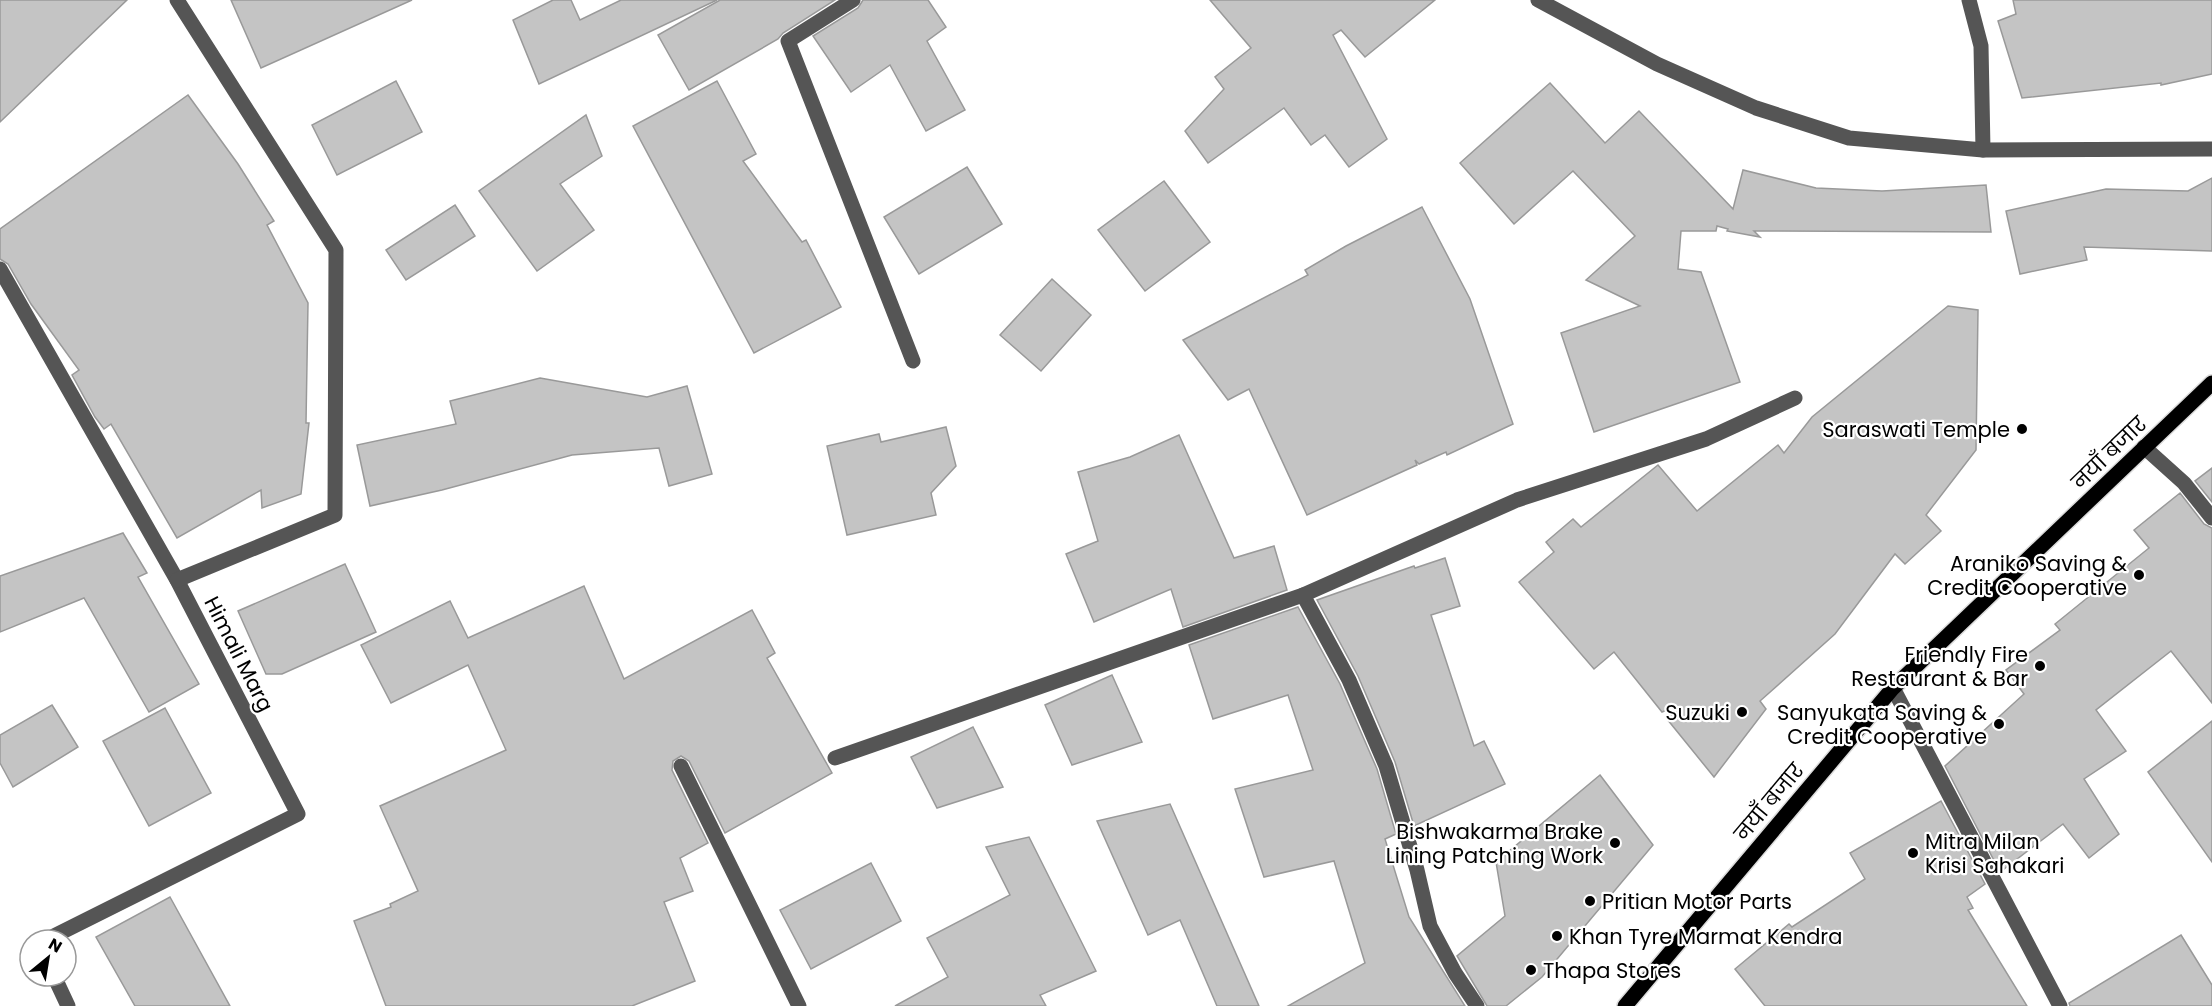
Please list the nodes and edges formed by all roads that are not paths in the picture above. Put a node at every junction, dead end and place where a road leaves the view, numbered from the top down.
1 (177, 0) edge
2 (853, 0) edge
3 (1538, 0) edge
4 (1969, 0) edge
5 (2212, 149) edge
6 (1983, 150) junction
7 (0, 269) edge
8 (913, 361) dead end
9 (2212, 383) edge
10 (1795, 398) dead end
11 (2144, 447) junction
12 (2212, 518) edge
13 (177, 580) junction
14 (1303, 595) junction
15 (1893, 688) junction
16 (835, 758) dead end
17 (681, 766) dead end
18 (70, 928) edge
19 (60, 988) edge
20 (68, 1006) edge
21 (799, 1006) edge
22 (1477, 1006) edge
23 (1625, 1006) edge
24 (2060, 1006) edge

1 - 13 street
2 - 8 street
3 - 6 street
4 - 6 street
5 - 6 street
7 - 13 street, Himali Marg
9 - 11 main road, नयाँ बजार
10 - 14 street
11 - 12 street
11 - 15 main road, नयाँ बजार
13 - 18 street, Himali Marg
14 - 16 street
14 - 22 street
15 - 23 main road, नयाँ बजार
15 - 24 street
17 - 21 street
19 - 20 street

